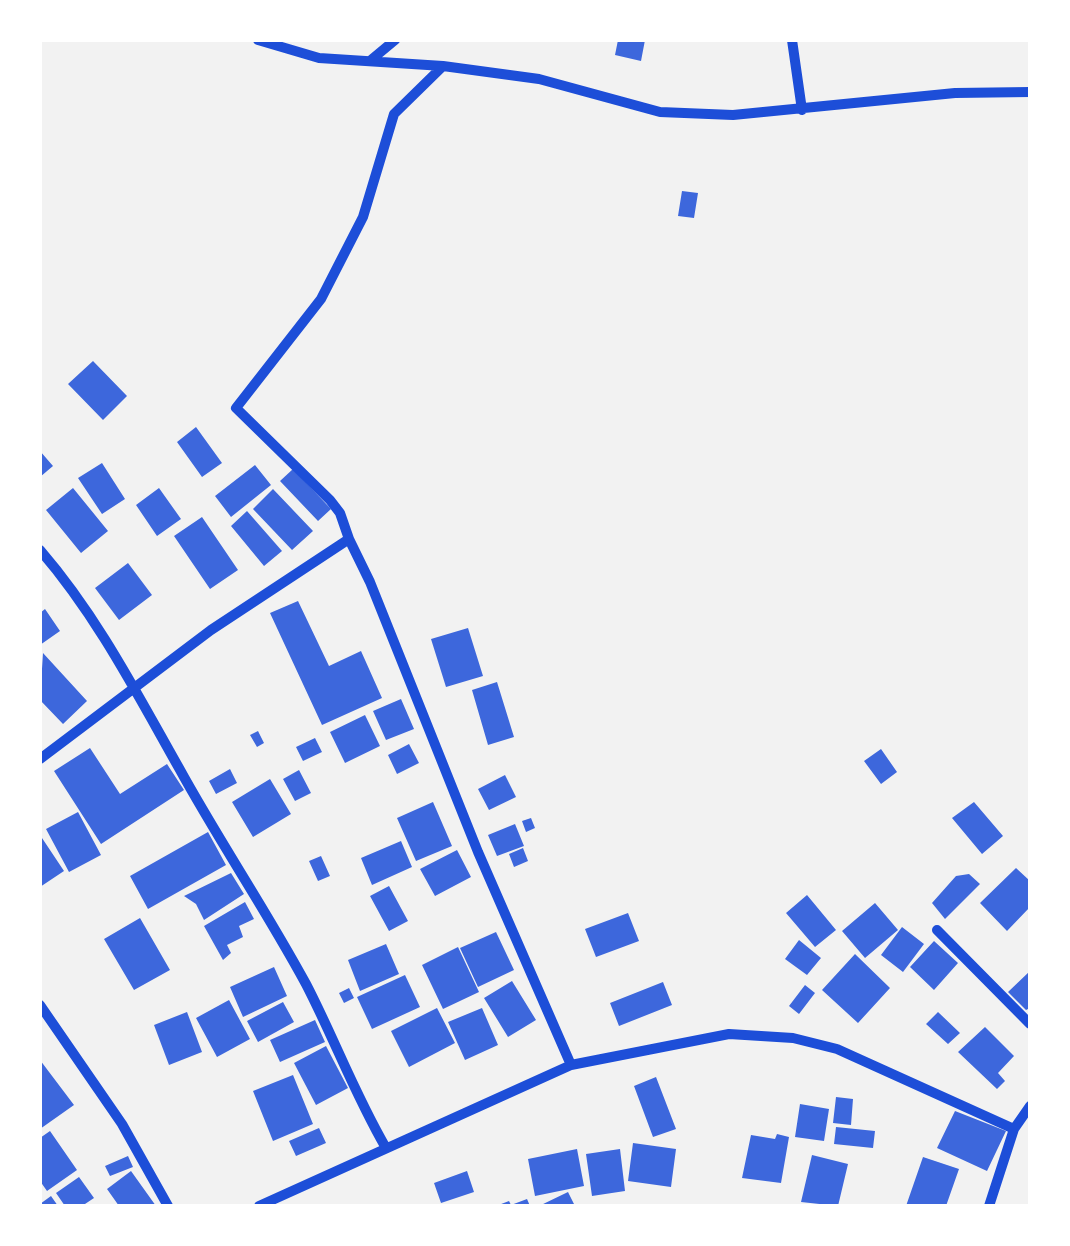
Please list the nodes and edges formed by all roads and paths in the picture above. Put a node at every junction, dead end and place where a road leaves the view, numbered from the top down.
1 (258, 40) edge
2 (395, 40) edge
3 (792, 40) edge
4 (371, 60) junction
5 (443, 66) junction
6 (1030, 92) edge
7 (802, 110) junction
8 (349, 539) junction
9 (40, 550) edge
10 (135, 689) junction
11 (40, 759) edge
12 (937, 930) dead end
13 (40, 1005) edge
14 (1030, 1024) edge
15 (571, 1065) junction
16 (1030, 1106) edge
17 (1014, 1128) junction
18 (386, 1148) junction
19 (168, 1206) edge
20 (259, 1206) edge
21 (990, 1206) edge

1 - 4 street
2 - 4 street
3 - 7 street
4 - 5 street
5 - 7 street
5 - 8 street
6 - 7 street
8 - 10 street
8 - 15 street
9 - 10 street
10 - 11 street
10 - 18 street
12 - 14 street
13 - 19 street
15 - 17 street
15 - 18 street
16 - 17 street
17 - 21 street
18 - 20 street

